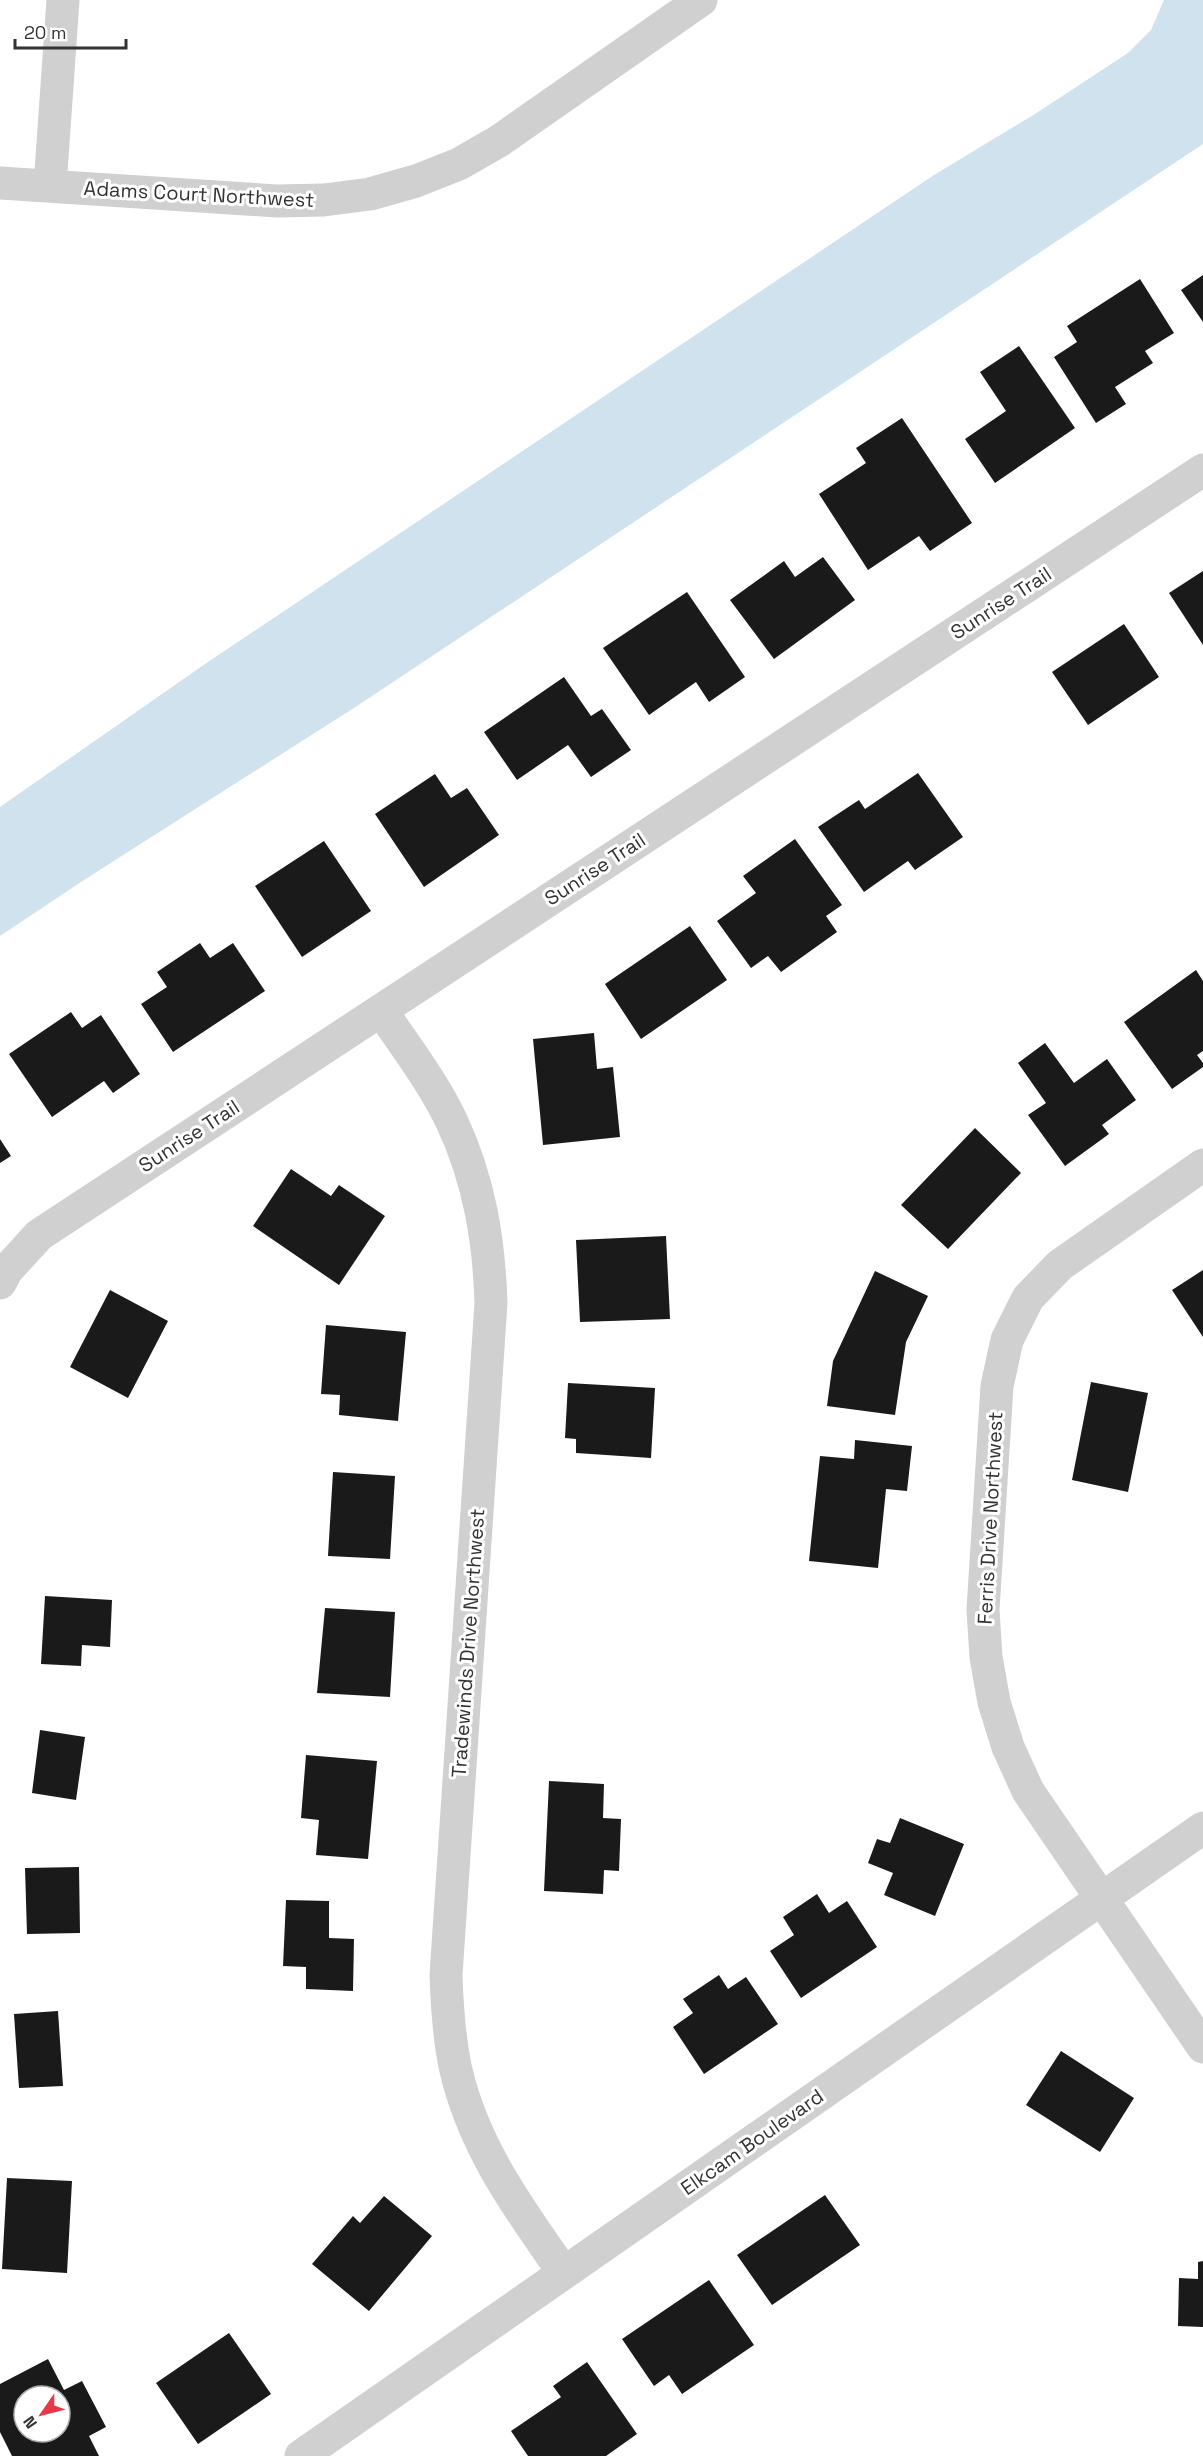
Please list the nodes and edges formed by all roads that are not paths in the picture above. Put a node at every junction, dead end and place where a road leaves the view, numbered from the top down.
1 (63, 0) edge
2 (701, 0) edge
3 (0, 183) edge
4 (50, 186) junction
5 (1203, 470) edge
6 (381, 1010) junction
7 (1203, 1165) edge
8 (0, 1283) edge
9 (1203, 1828) edge
10 (1100, 1899) junction
11 (1203, 2047) edge
12 (564, 2273) junction
13 (301, 2456) edge

1 - 4 street
2 - 4 street, Adams Court Northwest
3 - 4 street, Adams Court Northwest
5 - 6 street, Sunrise Trail
6 - 8 street, Sunrise Trail
6 - 12 street, Tradewinds Drive Northwest
7 - 10 street, Ferris Drive Northwest
9 - 10 street, Elkcam Boulevard
10 - 11 street, Ferris Drive Northwest
10 - 12 street, Elkcam Boulevard
12 - 13 street, Elkcam Boulevard

